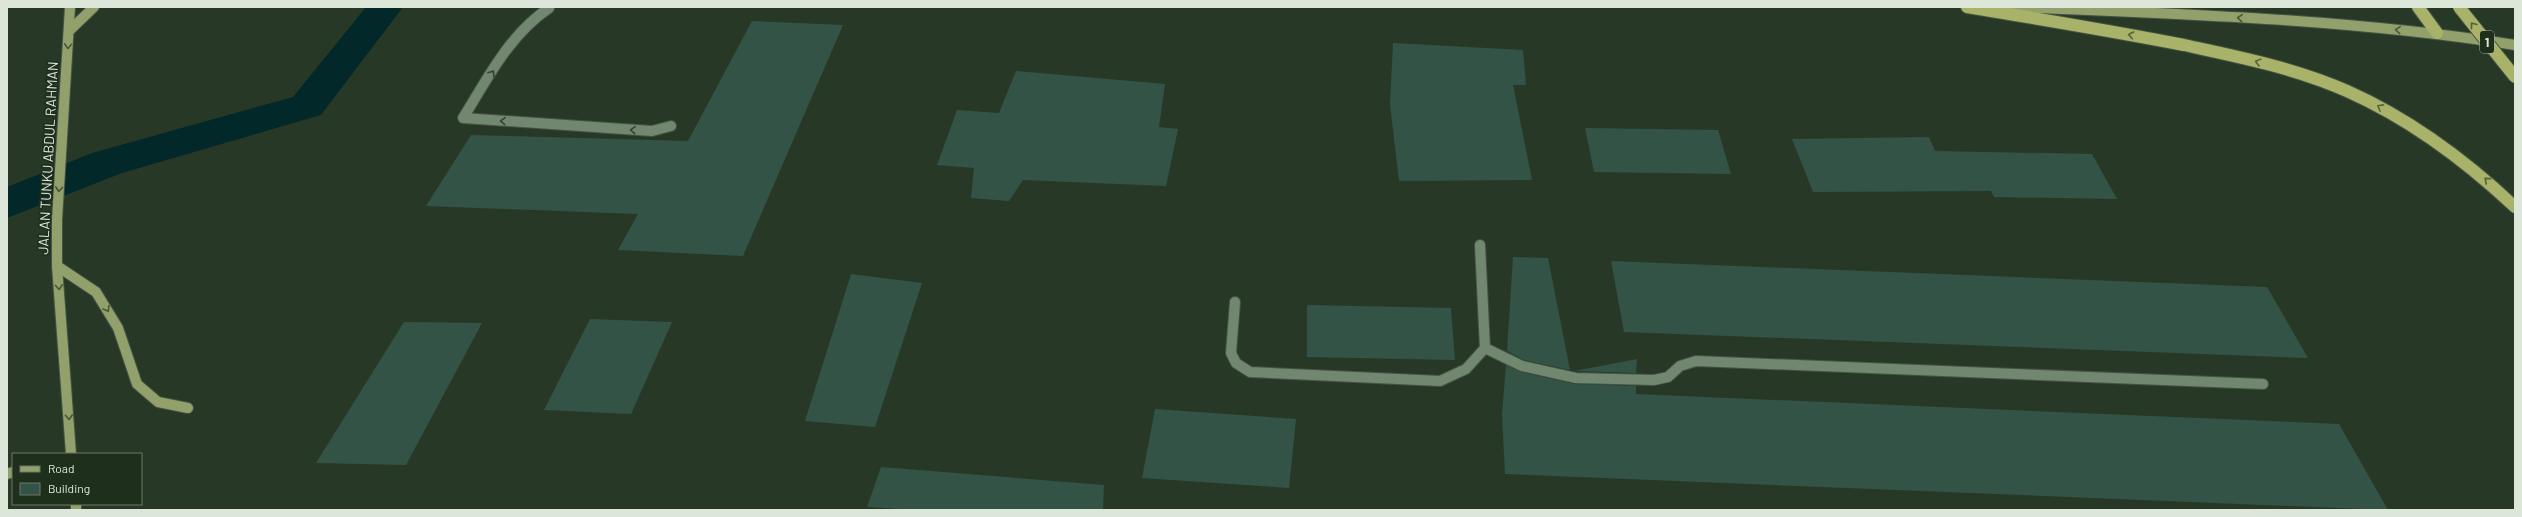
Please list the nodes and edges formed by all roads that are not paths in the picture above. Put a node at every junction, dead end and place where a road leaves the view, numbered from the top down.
1 (70, 7) edge
2 (94, 7) edge
3 (1967, 7) edge
4 (2012, 7) edge
5 (2210, 7) edge
6 (2418, 7) edge
7 (2459, 7) edge
8 (549, 8) edge
9 (2217, 16) junction
10 (69, 31) junction
11 (2437, 33) junction
12 (2515, 45) edge
13 (2515, 78) edge
14 (671, 126) dead end
15 (2515, 207) edge
16 (1480, 245) dead end
17 (57, 266) junction
18 (1235, 302) dead end
19 (1485, 348) junction
20 (2263, 384) dead end
21 (188, 408) dead end
22 (68, 453) edge

1 - 10 main road, JALAN TUNKU ABDUL RAHMAN
2 - 10 main road
15 -> 3 highway
4 - 9 main road, 1
5 - 9 main road
6 - 11 highway
13 -> 7 highway, 1, bridge
14 -> 8 lane
11 -> 9 main road, 1
10 -> 17 main road, JALAN TUNKU ABDUL RAHMAN
11 - 12 main road, 1
16 - 19 lane
17 -> 21 main road
17 -> 22 main road, JALAN TUNKU ABDUL RAHMAN
18 - 19 lane
19 - 20 lane

